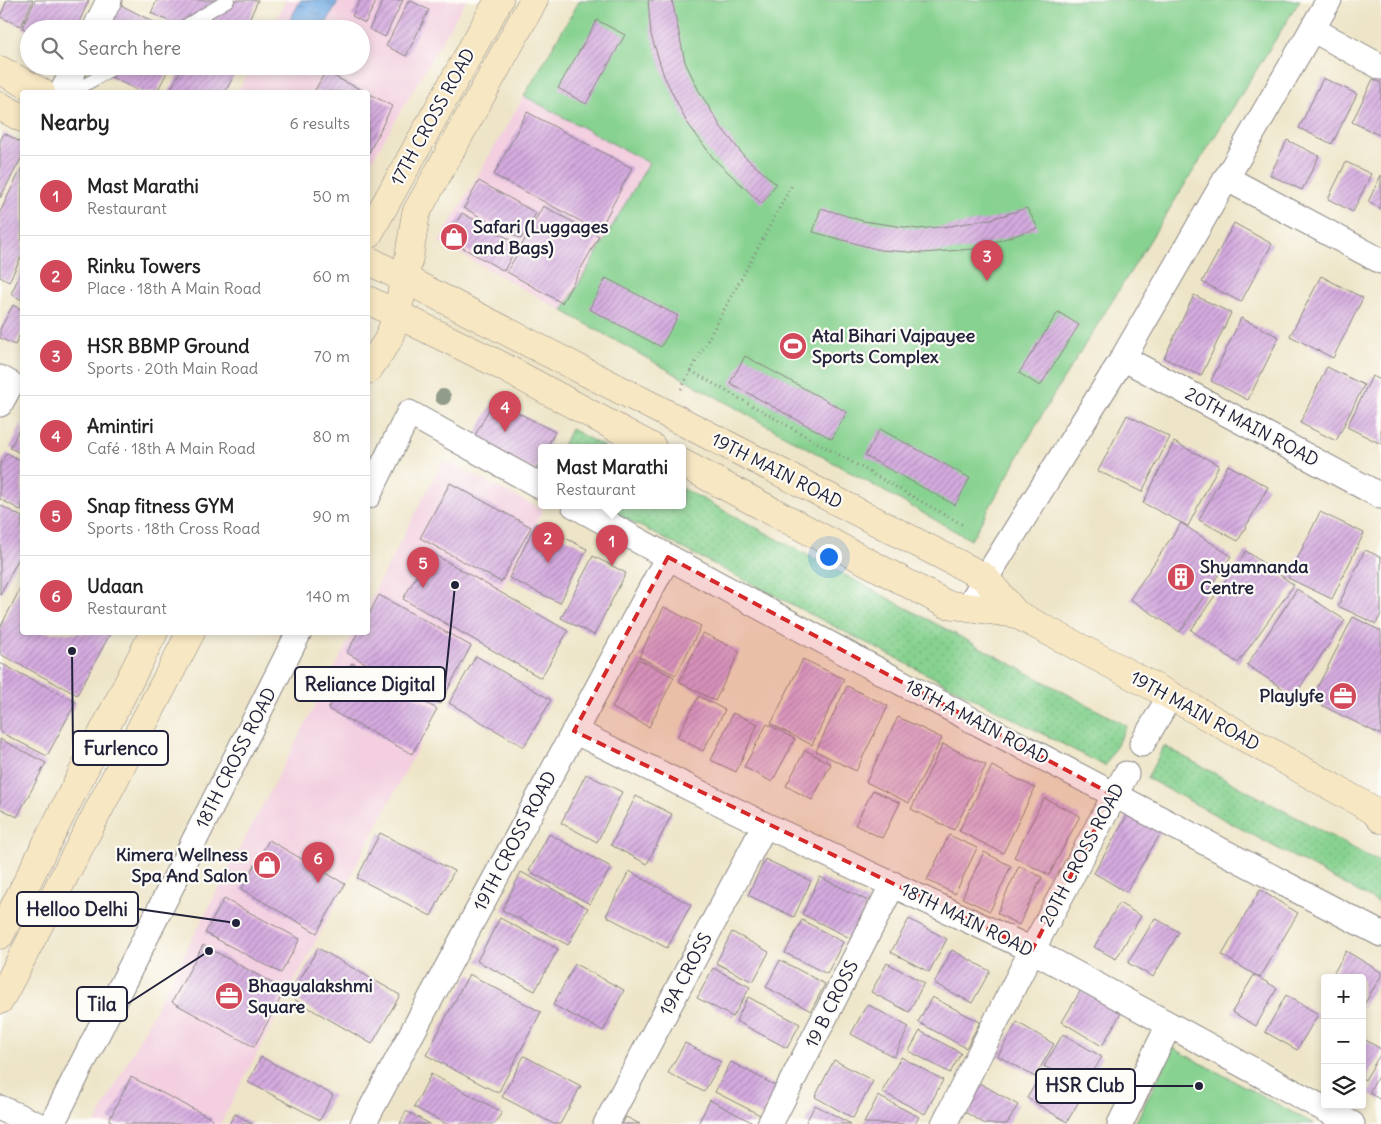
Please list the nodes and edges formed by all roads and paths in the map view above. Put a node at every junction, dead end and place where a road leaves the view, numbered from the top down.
1 (109, 0) edge
2 (228, 0) edge
3 (499, 0) edge
4 (534, 0) edge
5 (1330, 0) edge
6 (99, 20) edge
7 (195, 20) edge
8 (1312, 29) junction
9 (1381, 67) edge
10 (0, 70) edge
11 (71, 75) edge
12 (102, 75) edge
13 (37, 90) edge
14 (63, 90) edge
15 (76, 90) edge
16 (0, 106) edge
17 (20, 117) edge
18 (1226, 178) junction
19 (792, 185) dead end
20 (370, 231) edge
21 (370, 261) edge
22 (1381, 261) edge
23 (405, 278) junction
24 (370, 301) edge
25 (397, 315) junction
26 (1123, 358) junction
27 (370, 367) edge
28 (691, 371) junction
29 (667, 414) junction
30 (646, 444) edge
31 (686, 465) edge
32 (538, 485) edge
33 (370, 492) edge
34 (1381, 496) edge
35 (581, 509) edge
36 (963, 525) dead end
37 (668, 557) junction
38 (984, 577) junction
39 (968, 607) junction
40 (1016, 614) junction
41 (152, 635) edge
42 (189, 635) edge
43 (297, 635) edge
44 (1170, 696) junction
45 (574, 731) junction
46 (1142, 744) dead end
47 (1120, 784) junction
48 (1378, 814) edge
49 (765, 825) junction
50 (893, 884) junction
51 (1381, 934) edge
52 (0, 935) edge
53 (1032, 950) junction
54 (0, 1000) edge
55 (1169, 1024) junction
56 (0, 1108) edge
57 (36, 1124) edge
58 (52, 1124) edge
59 (363, 1124) edge
60 (606, 1124) edge
61 (770, 1124) edge
62 (944, 1124) edge
63 (1120, 1124) edge
64 (1352, 1124) edge

1 - 6 street
2 - 7 lane
3 - 20 main road, 17TH CROSS ROAD
4 - 23 main road, 17TH CROSS ROAD
5 - 8 street
8 - 9 street
8 - 18 street
10 - 13 main road
11 - 14 street
12 - 15 lane
16 - 17 main road
18 - 22 street
18 - 26 street
19 - 28 path
21 - 23 main road, 19TH MAIN ROAD
23 - 25 main road
23 - 29 main road, 19TH MAIN ROAD
24 - 25 main road
25 - 27 main road
25 - 30 main road
26 - 34 street, 20TH MAIN ROAD
26 - 38 street
28 - 29 path
28 - 36 path
29 - 38 main road, 19TH MAIN ROAD
31 - 39 main road, 19TH MAIN ROAD
32 - 33 street
35 - 37 street, 18TH A MAIN ROAD
37 - 45 street, 19TH CROSS ROAD
37 - 47 street, 18TH A MAIN ROAD
38 - 39 street
38 - 40 main road, 19TH MAIN ROAD
39 - 40 main road, 19TH MAIN ROAD
40 - 44 main road, 19TH MAIN ROAD
41 - 52 main road
42 - 54 main road
43 - 58 street, 18TH CROSS ROAD
44 - 46 street
44 - 48 main road, 19TH MAIN ROAD
45 - 49 street, 18TH MAIN ROAD
45 - 59 street, 19TH CROSS ROAD
47 - 51 street, 18TH A MAIN ROAD
47 - 53 street, 20TH CROSS ROAD
49 - 50 street, 18TH MAIN ROAD
49 - 60 street, 19A CROSS
50 - 53 street, 18TH MAIN ROAD
50 - 61 street, 19 B CROSS
53 - 55 street, 18TH MAIN ROAD
53 - 62 street, 20TH CROSS ROAD
55 - 63 street
55 - 64 street, 18TH MAIN ROAD
56 - 57 street

